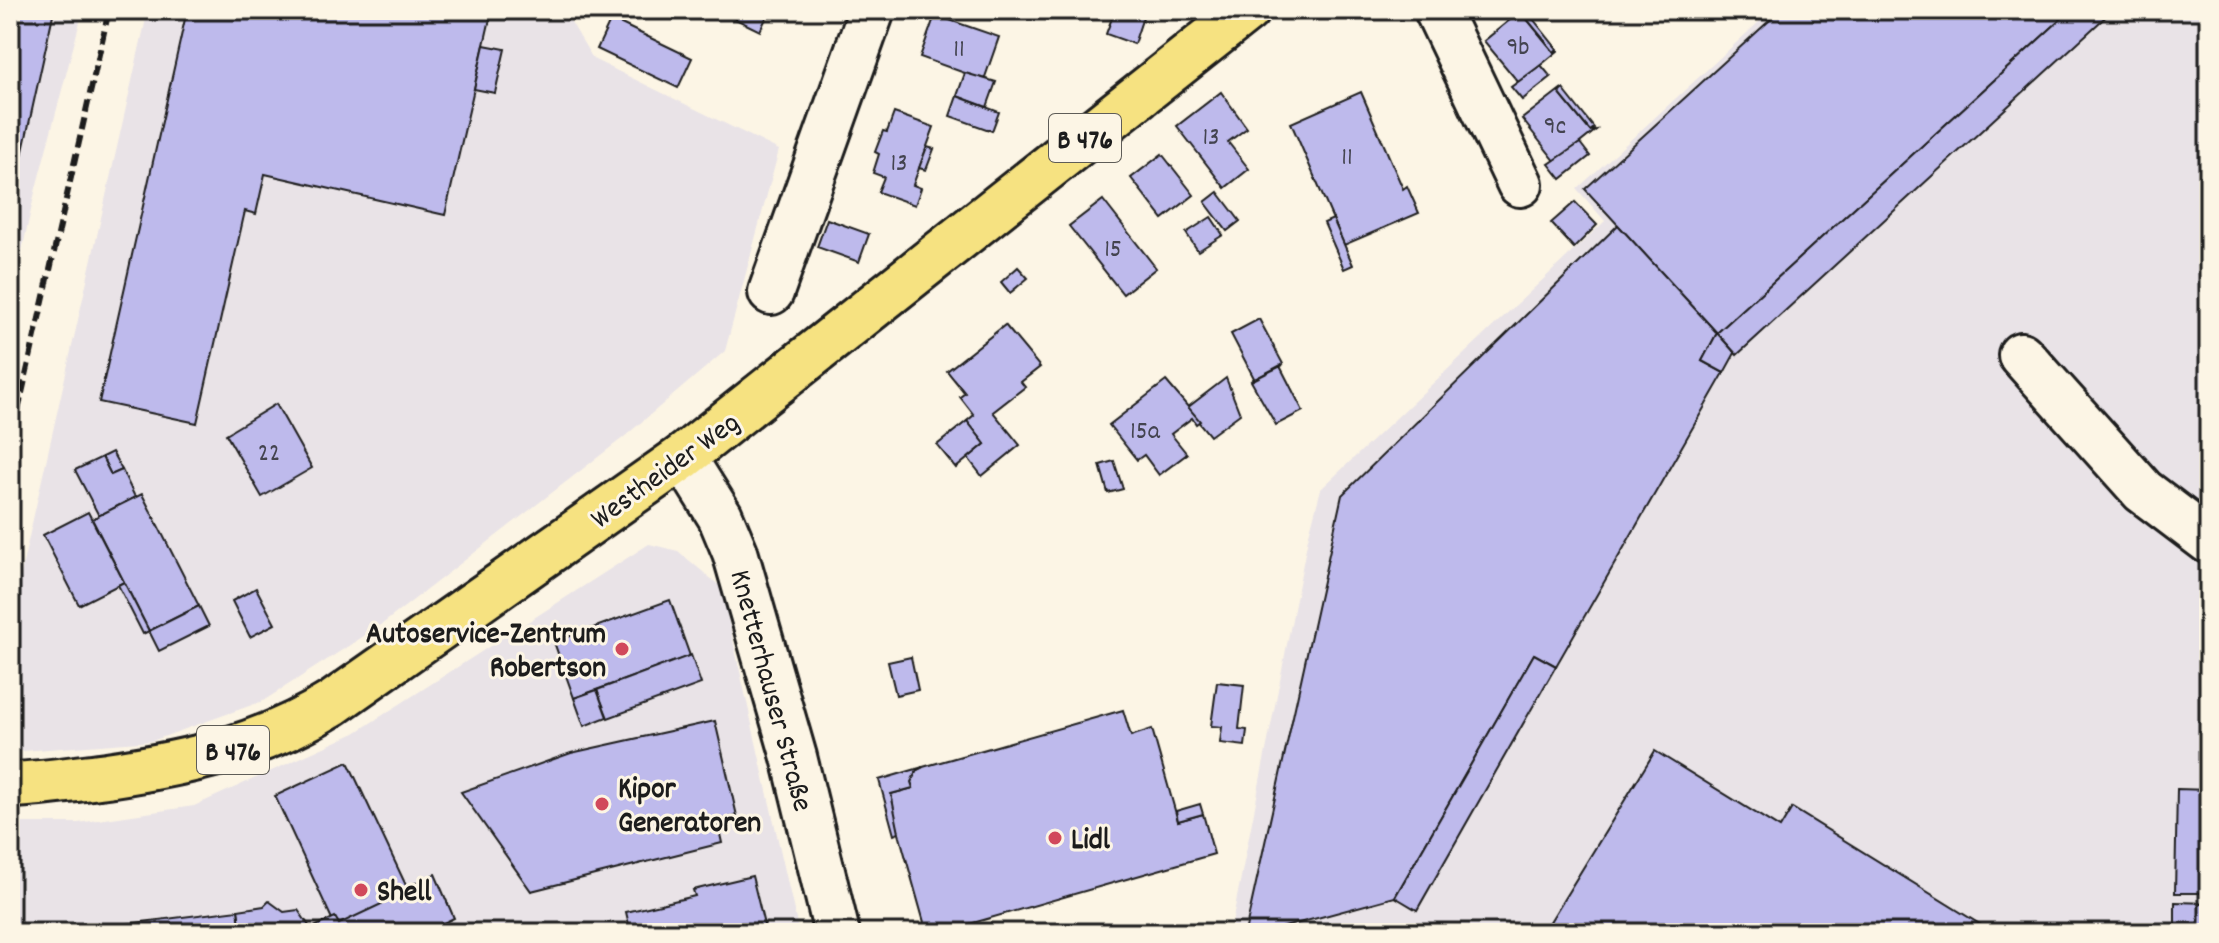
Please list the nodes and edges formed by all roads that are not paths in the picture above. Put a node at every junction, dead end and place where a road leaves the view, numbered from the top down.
1 (872, 10) edge
2 (1247, 10) edge
3 (1437, 10) edge
4 (1520, 184) dead end
5 (771, 292) dead end
6 (2021, 355) dead end
7 (683, 457) junction
8 (2208, 540) edge
9 (10, 785) edge
10 (837, 933) edge

1 - 5 street
2 - 7 main road, Westheider Weg / B 476
3 - 4 street
6 - 8 street
7 - 9 main road, Westheider Weg / B 476
7 - 10 street, Knetterhauser Straße

